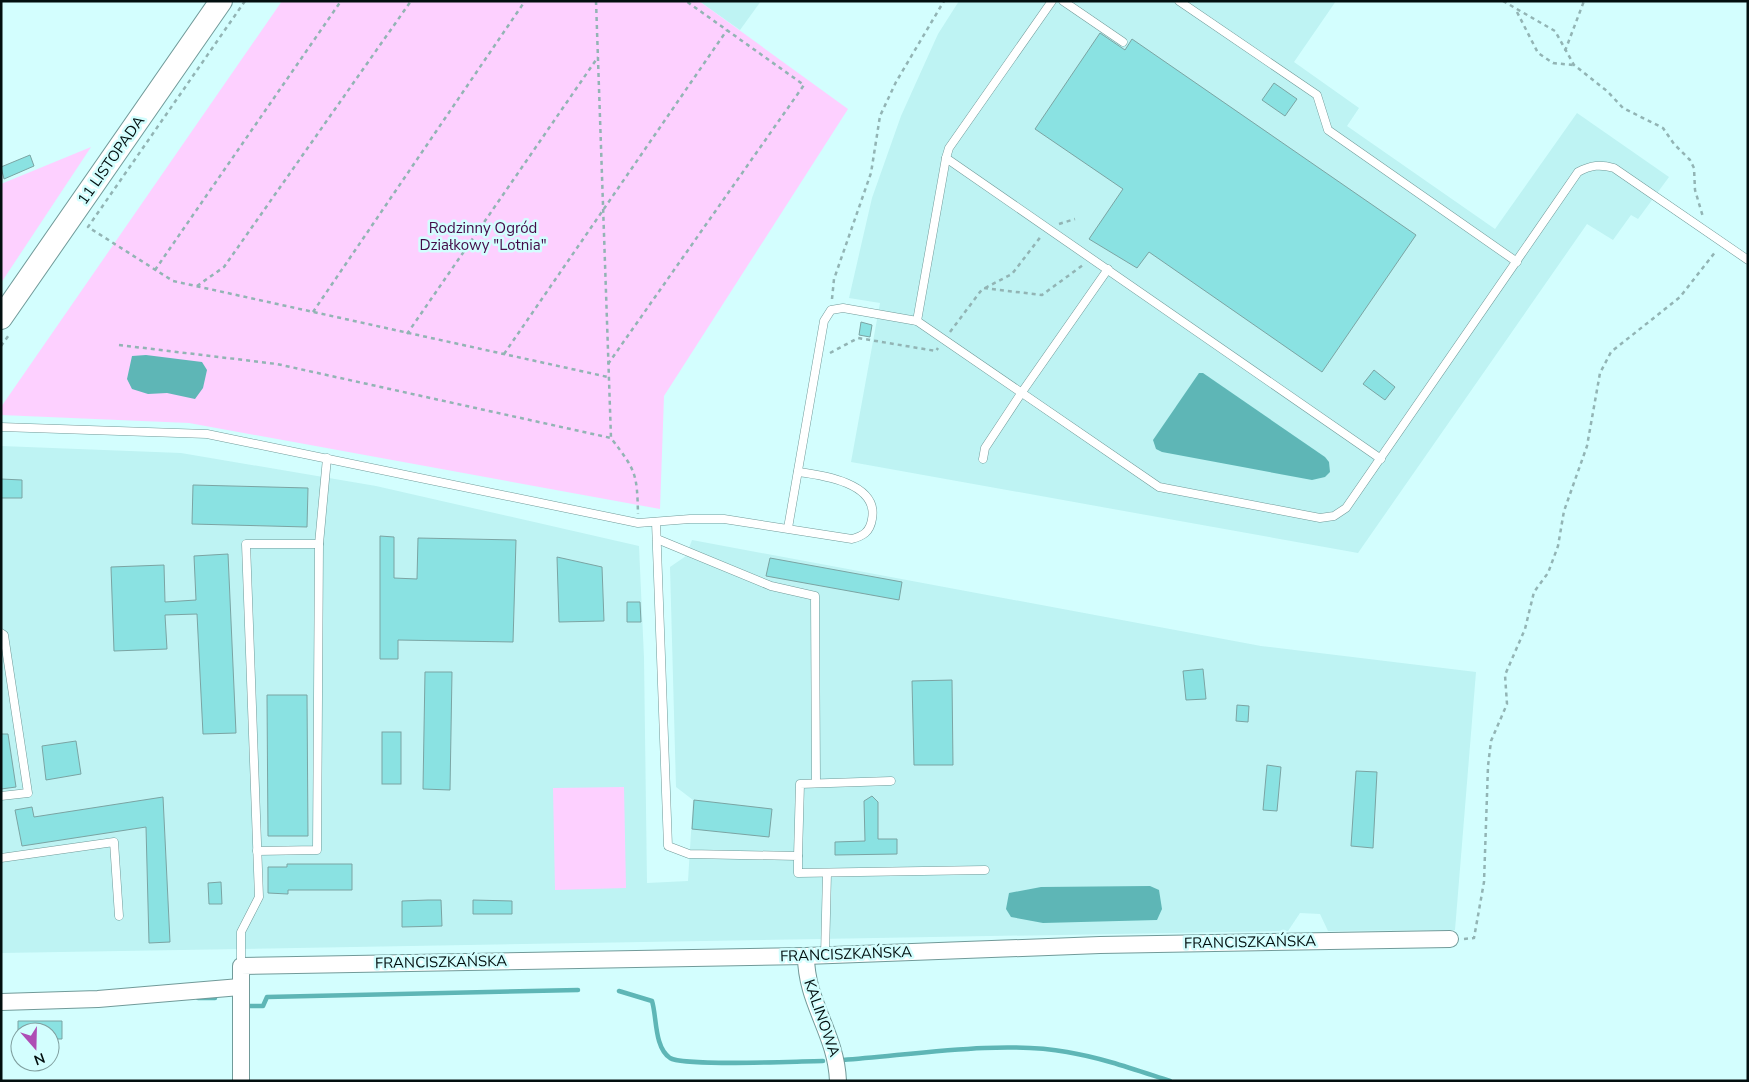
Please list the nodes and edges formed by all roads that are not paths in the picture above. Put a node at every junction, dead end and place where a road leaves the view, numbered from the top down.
1 (221, 1) edge
2 (1052, 1) edge
3 (1063, 1) edge
4 (1179, 1) edge
5 (1123, 42) dead end
6 (946, 158) junction
7 (1748, 260) edge
8 (1517, 262) junction
9 (1108, 269) junction
10 (1, 318) edge
11 (917, 321) junction
12 (1022, 392) junction
13 (1, 427) edge
14 (327, 458) junction
15 (982, 459) dead end
16 (1381, 459) junction
17 (798, 472) junction
18 (656, 522) junction
19 (788, 528) junction
20 (657, 539) junction
21 (319, 544) junction
22 (1, 633) edge
23 (891, 781) dead end
24 (816, 783) junction
25 (1, 796) edge
26 (257, 851) junction
27 (798, 856) junction
28 (1, 858) edge
29 (985, 870) dead end
30 (827, 873) junction
31 (119, 916) dead end
32 (1450, 939) road end
33 (825, 955) junction
34 (806, 956) junction
35 (241, 966) junction
36 (240, 987) junction
37 (1, 1002) edge
38 (241, 1081) edge
39 (838, 1081) edge

1 - 10 street, 11 LISTOPADA
2 - 6 lane
3 - 5 lane
4 - 8 lane
6 - 9 lane
6 - 11 lane
7 - 8 lane
8 - 16 lane
9 - 12 lane
9 - 16 lane
11 - 12 lane
11 - 17 lane
12 - 15 lane
12 - 16 lane
13 - 14 lane
14 - 18 lane
14 - 21 lane
17 - 19 lane
17 - 19 lane
18 - 19 lane
18 - 20 lane
20 - 24 lane
20 - 27 lane
21 - 26 lane
21 - 26 lane
22 - 25 lane
23 - 24 lane
24 - 27 lane
26 - 35 lane
27 - 30 lane
28 - 31 lane
29 - 30 lane
30 - 33 lane
32 - 33 street, FRANCISZKAŃSKA
33 - 34 street, FRANCISZKAŃSKA
34 - 35 street, FRANCISZKAŃSKA
34 - 39 street, KALINOWA
35 - 36 street
36 - 37 street
36 - 38 street

